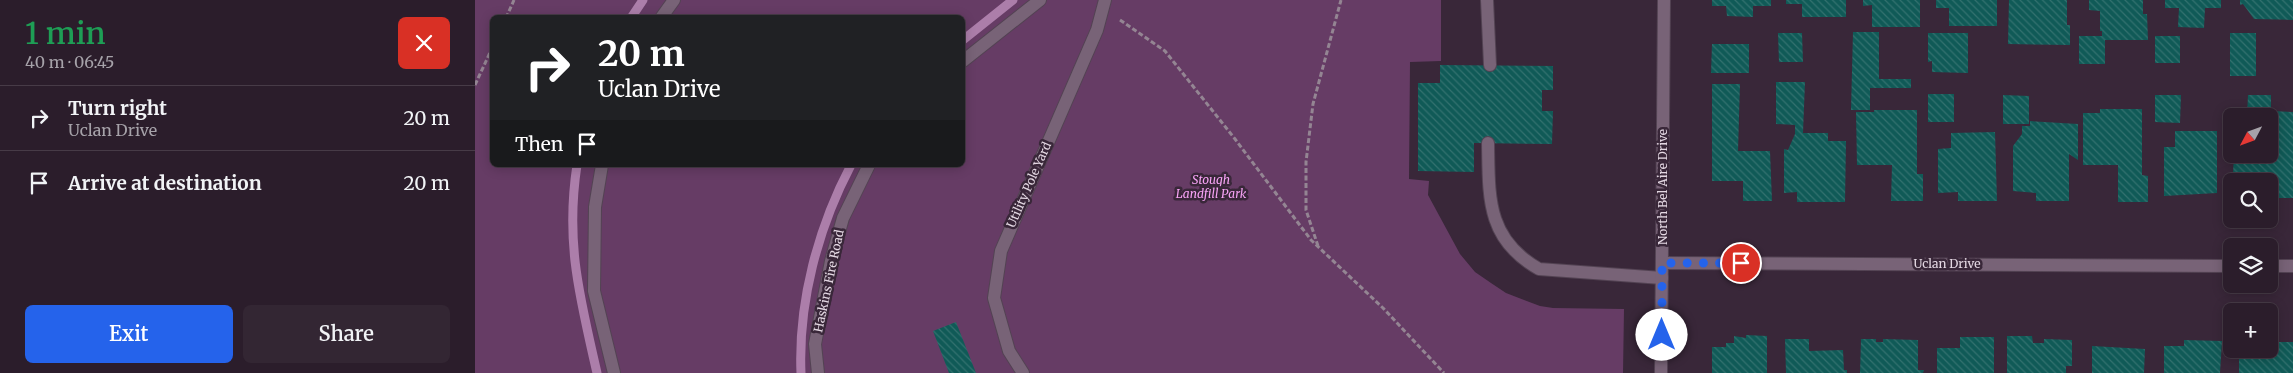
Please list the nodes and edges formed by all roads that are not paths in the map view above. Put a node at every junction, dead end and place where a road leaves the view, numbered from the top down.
1 (673, 0) edge
2 (1040, 0) edge
3 (1487, 0) edge
4 (1664, 0) edge
5 (1105, 3) edge
6 (663, 15) edge
7 (965, 59) edge
8 (1490, 65) dead end
9 (1488, 143) dead end
10 (602, 167) edge
11 (868, 167) edge
12 (1662, 263) junction
13 (2223, 266) edge
14 (2278, 266) edge
15 (2293, 266) edge
16 (1662, 278) junction
17 (615, 373) edge
18 (818, 373) edge
19 (1023, 373) edge
20 (1661, 373) edge

1 - 6 street
2 - 7 street
3 - 8 street
4 - 12 street, North Bel Aire Drive
5 - 19 street, Utility Pole Yard
9 - 16 street
10 - 17 street
11 - 18 street, Haskins Fire Road
12 - 13 street, Uclan Drive
12 - 16 street, North Bel Aire Drive
14 - 15 street
16 - 20 street, North Bel Aire Drive

